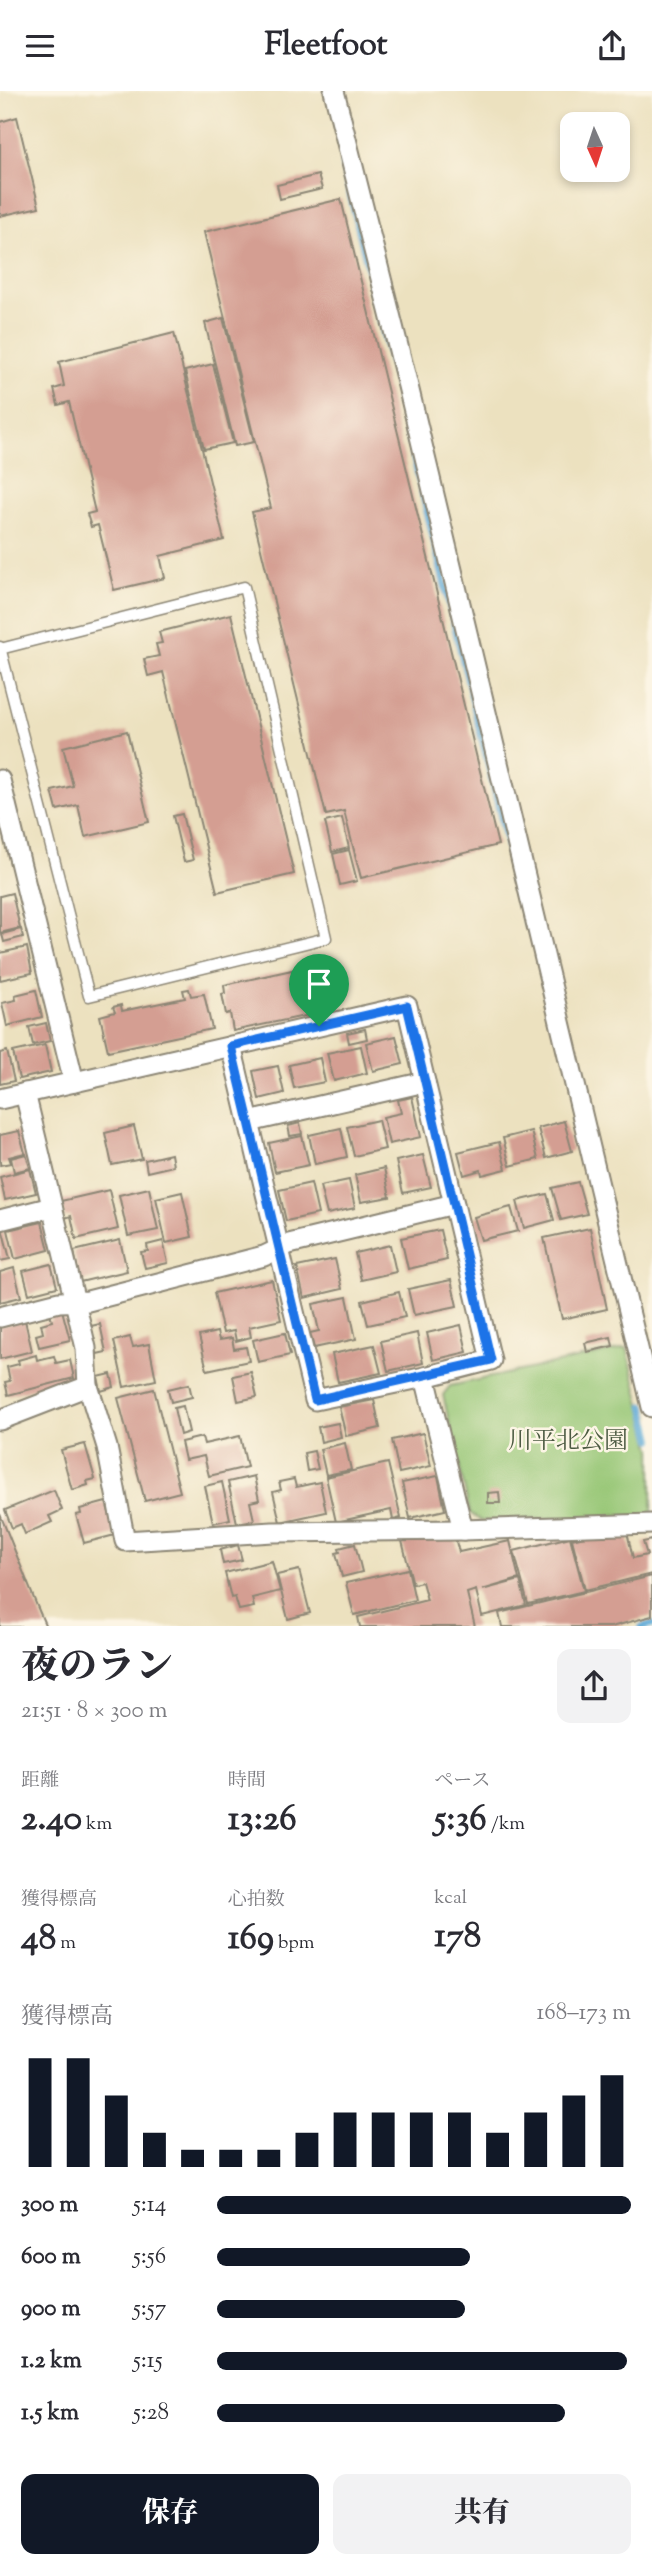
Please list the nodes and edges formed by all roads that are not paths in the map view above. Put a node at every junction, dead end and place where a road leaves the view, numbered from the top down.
1 (334, 91) edge
2 (0, 648) edge
3 (0, 780) edge
4 (231, 1046) junction
5 (74, 1082) junction
6 (425, 1082) junction
7 (25, 1093) junction
8 (0, 1099) edge
9 (249, 1122) junction
10 (454, 1204) junction
11 (52, 1207) junction
12 (0, 1220) edge
13 (279, 1248) junction
14 (75, 1301) junction
15 (0, 1317) edge
16 (425, 1377) junction
17 (88, 1387) junction
18 (652, 1407) edge
19 (0, 1420) edge
20 (652, 1524) edge
21 (463, 1530) junction

1 - 18 street
2 - 2 lane
3 - 5 street
4 - 5 street
4 - 6 street
4 - 9 street
5 - 7 street
6 - 9 street
6 - 10 street
7 - 8 street
7 - 11 street
9 - 13 street
10 - 13 street
10 - 16 street
11 - 12 street
11 - 14 street
13 - 14 street
13 - 16 street
14 - 15 street
14 - 17 street
16 - 21 street
17 - 19 street
17 - 21 street
20 - 21 street

